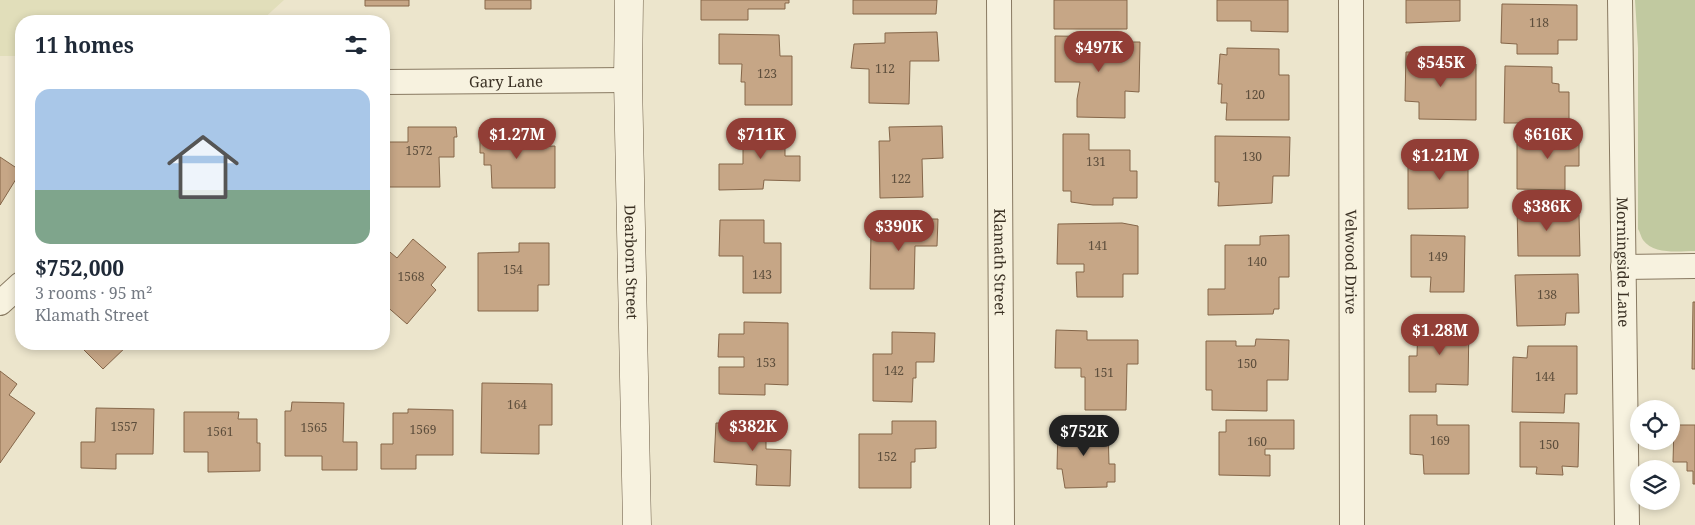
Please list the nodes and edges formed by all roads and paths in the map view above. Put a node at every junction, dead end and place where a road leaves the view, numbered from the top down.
1 (629, 0) edge
2 (999, 0) edge
3 (1351, 0) edge
4 (1620, 0) edge
5 (628, 80) junction
6 (390, 82) edge
7 (1695, 266) edge
8 (1623, 267) junction
9 (15, 289) edge
10 (0, 303) edge
11 (637, 525) edge
12 (1002, 525) edge
13 (1352, 525) edge
14 (1627, 525) edge

1 - 5 street, Dearborn Street
2 - 12 street, Klamath Street
3 - 13 street, Velwood Drive
4 - 8 street, Morningside Lane
5 - 6 street, Gary Lane
5 - 11 street, Dearborn Street
7 - 8 street
8 - 14 street, Morningside Lane
9 - 10 street

